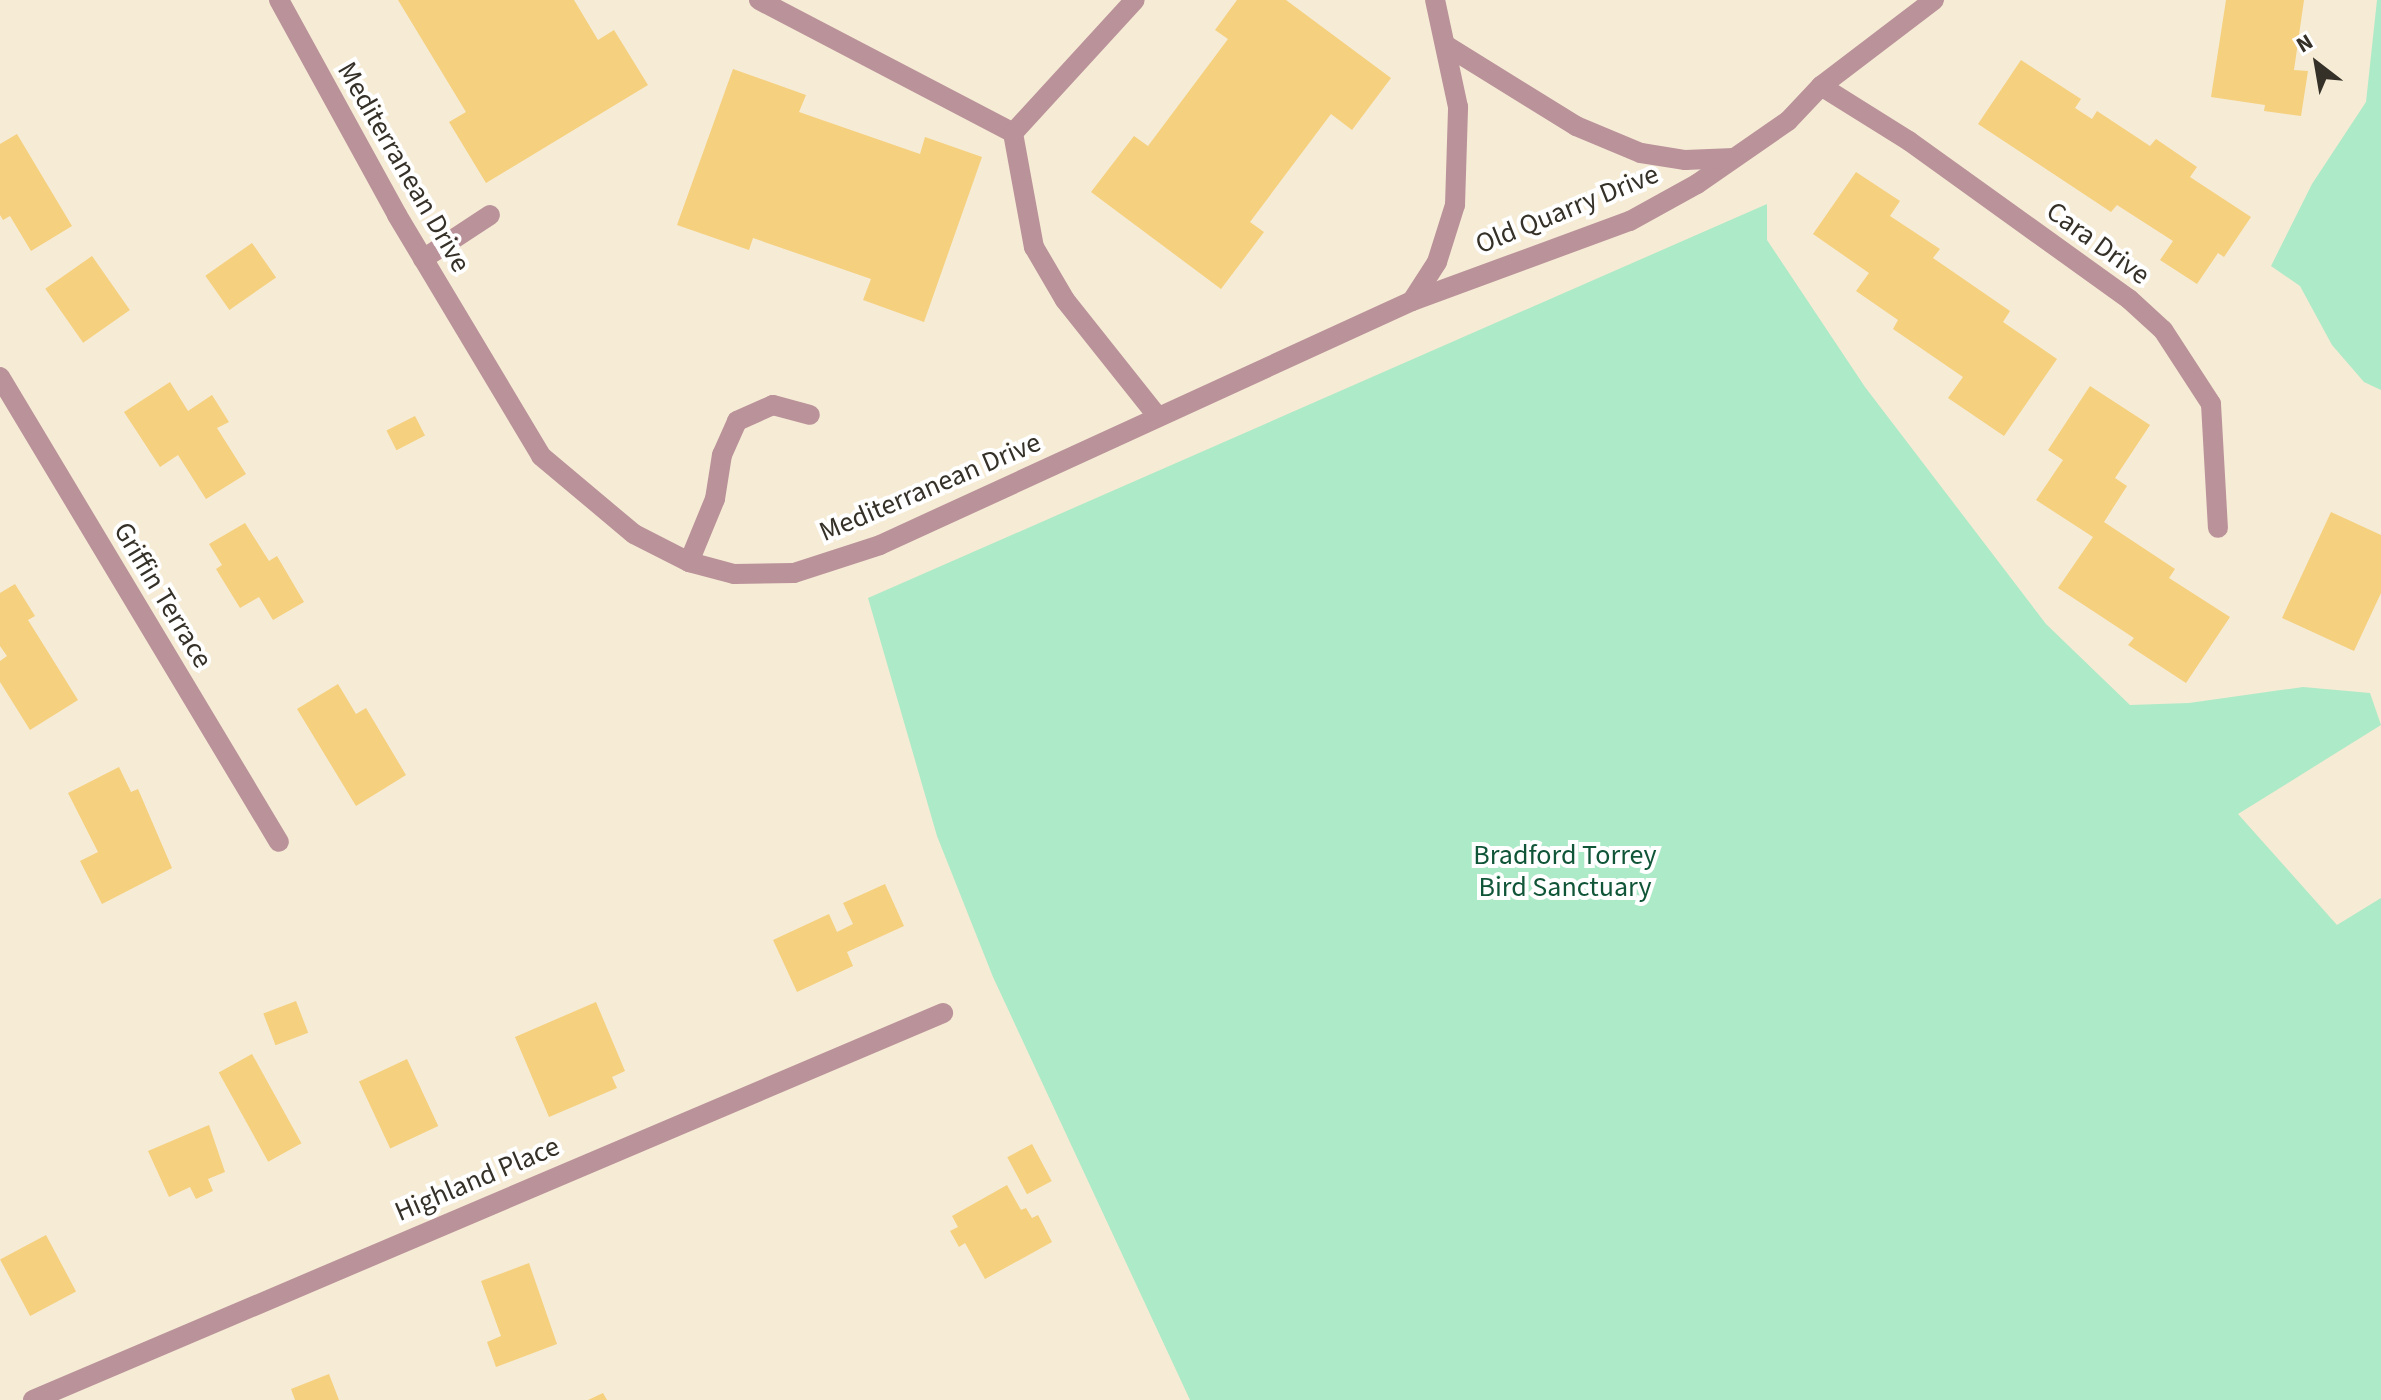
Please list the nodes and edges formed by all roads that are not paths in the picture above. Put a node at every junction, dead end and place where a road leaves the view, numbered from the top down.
1 (279, 0) edge
2 (759, 0) edge
3 (1135, 0) edge
4 (1435, 0) edge
5 (1934, 0) edge
6 (1447, 46) junction
7 (1821, 86) junction
8 (1013, 133) junction
9 (1736, 158) junction
10 (490, 215) dead end
11 (423, 259) junction
12 (1412, 301) junction
13 (0, 377) edge
14 (810, 415) dead end
15 (1158, 417) junction
16 (2218, 528) dead end
17 (689, 562) junction
18 (279, 842) dead end
19 (943, 1013) dead end
20 (33, 1400) edge

1 - 11 street, Mediterranean Drive
2 - 8 street
3 - 8 street
4 - 6 street
5 - 7 street, Old Quarry Drive
6 - 9 street, Old Quarry Drive
6 - 12 street
7 - 9 street, Old Quarry Drive
7 - 16 street, Cara Drive
8 - 15 street
9 - 12 street, Old Quarry Drive
10 - 11 street
11 - 17 street, Mediterranean Drive
12 - 15 street, Mediterranean Drive
13 - 18 street, Griffin Terrace
14 - 17 street
15 - 17 street, Mediterranean Drive
19 - 20 street, Highland Place

